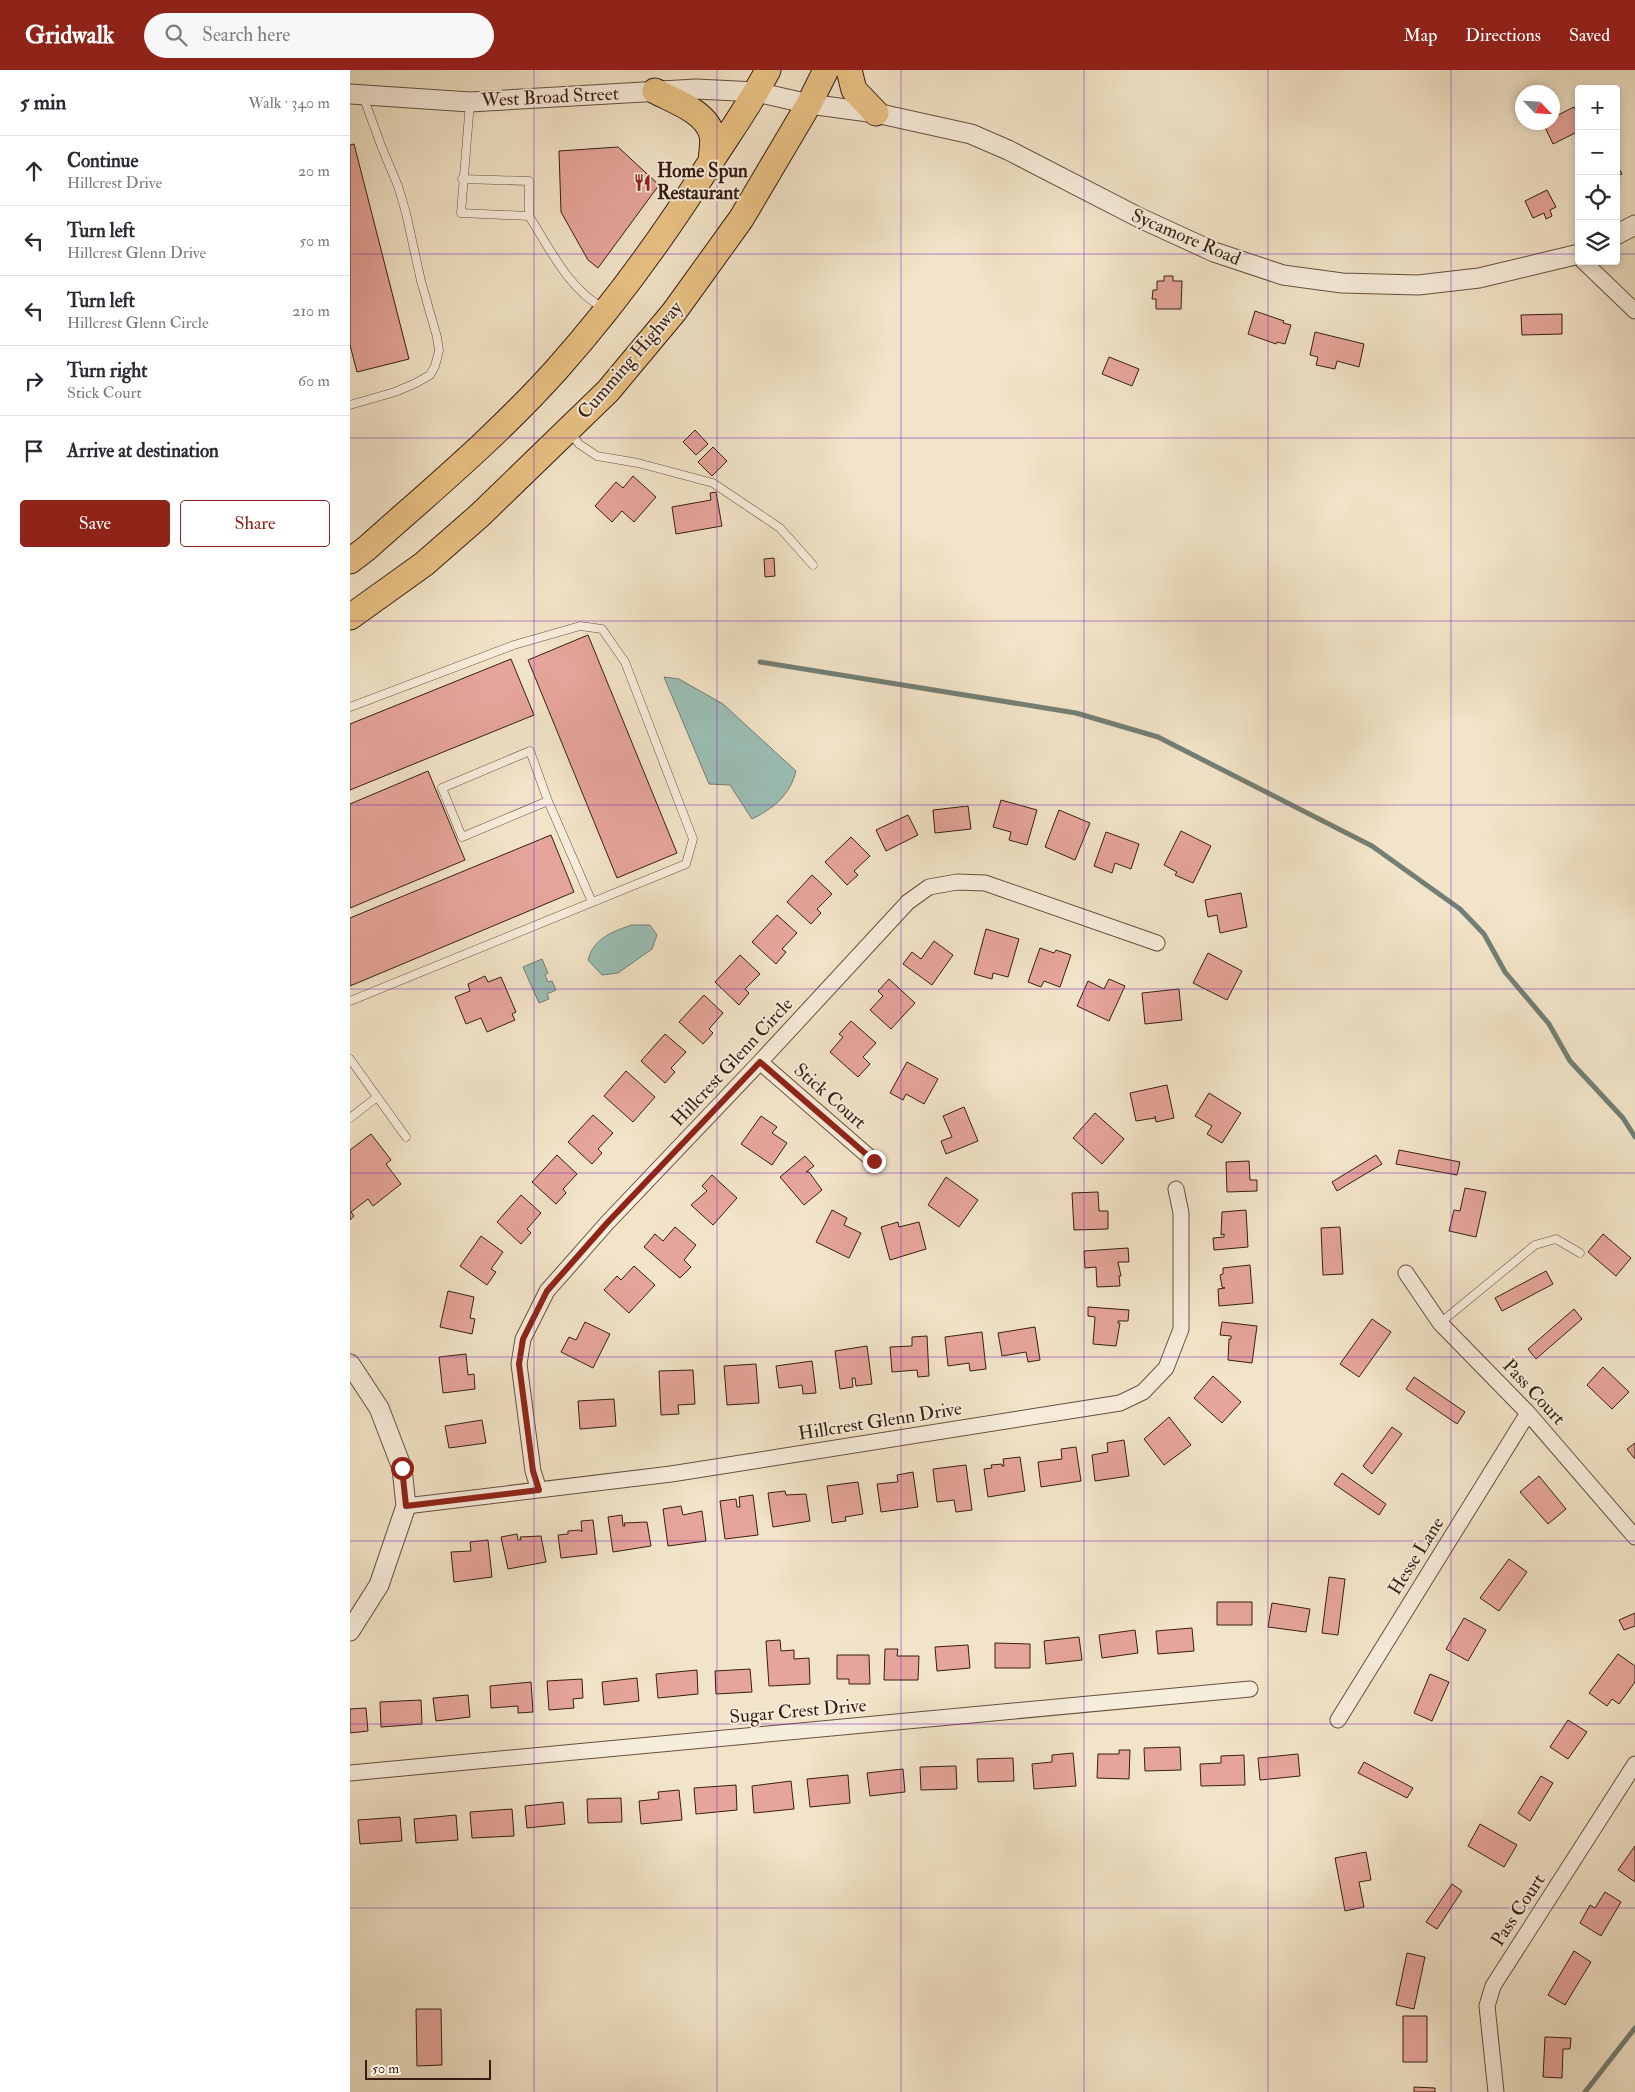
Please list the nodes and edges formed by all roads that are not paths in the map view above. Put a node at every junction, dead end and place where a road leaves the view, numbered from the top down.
1 (768, 70) edge
2 (826, 70) edge
3 (849, 70) edge
4 (655, 91) junction
5 (756, 92) junction
6 (356, 94) edge
7 (470, 102) junction
8 (809, 104) junction
9 (876, 113) junction
10 (711, 162) junction
11 (462, 179) junction
12 (529, 216) junction
13 (1635, 225) edge
14 (1620, 233) edge
15 (1575, 258) edge
16 (1587, 265) edge
17 (606, 310) junction
18 (1635, 311) edge
19 (350, 405) edge
20 (568, 429) junction
21 (350, 561) edge
22 (814, 565) dead end
23 (350, 617) edge
24 (350, 707) edge
25 (548, 801) junction
26 (592, 902) junction
27 (1157, 943) dead end
28 (350, 1001) edge
29 (350, 1059) edge
30 (760, 1062) junction
31 (377, 1097) junction
32 (350, 1118) edge
33 (406, 1137) dead end
34 (874, 1161) dead end
35 (1176, 1188) dead end
36 (1580, 1253) dead end
37 (1406, 1274) dead end
38 (1440, 1323) junction
39 (350, 1364) edge
40 (1528, 1414) junction
41 (539, 1490) junction
42 (406, 1506) junction
43 (1635, 1537) edge
44 (350, 1631) edge
45 (1250, 1689) dead end
46 (1338, 1720) dead end
47 (1635, 1764) edge
48 (350, 1773) edge
49 (1496, 2092) edge

1 - 5 highway
2 - 8 highway, Cumming Highway
3 - 9 highway
4 - 5 street, West Broad Street
4 - 7 street, West Broad Street
4 - 10 highway
5 - 8 street, West Broad Street
5 - 10 highway
6 - 7 street, West Broad Street
6 - 19 lane
7 - 11 lane
8 - 9 street, Sycamore Road
8 - 20 highway, Cumming Highway
9 - 15 street, Sycamore Road
10 - 17 highway
11 - 12 lane
11 - 12 lane
12 - 17 lane
13 - 14 street
16 - 18 street
17 - 21 highway
20 - 22 lane
20 - 23 highway, Cumming Highway
24 - 26 lane
25 - 25 lane
25 - 26 lane
26 - 28 lane
27 - 30 street, Hillcrest Glenn Circle
29 - 31 lane
30 - 34 street, Stick Court
30 - 41 street, Hillcrest Glenn Circle
31 - 32 lane
31 - 33 lane
35 - 41 street, Hillcrest Glenn Drive
36 - 38 lane
37 - 38 street, Pass Court
38 - 40 street, Pass Court
39 - 42 street
40 - 43 street, Pass Court
40 - 46 street, Hesse Lane
41 - 42 street, Hillcrest Glenn Drive
42 - 44 street
45 - 48 street, Sugar Crest Drive
47 - 49 street, Pass Court

